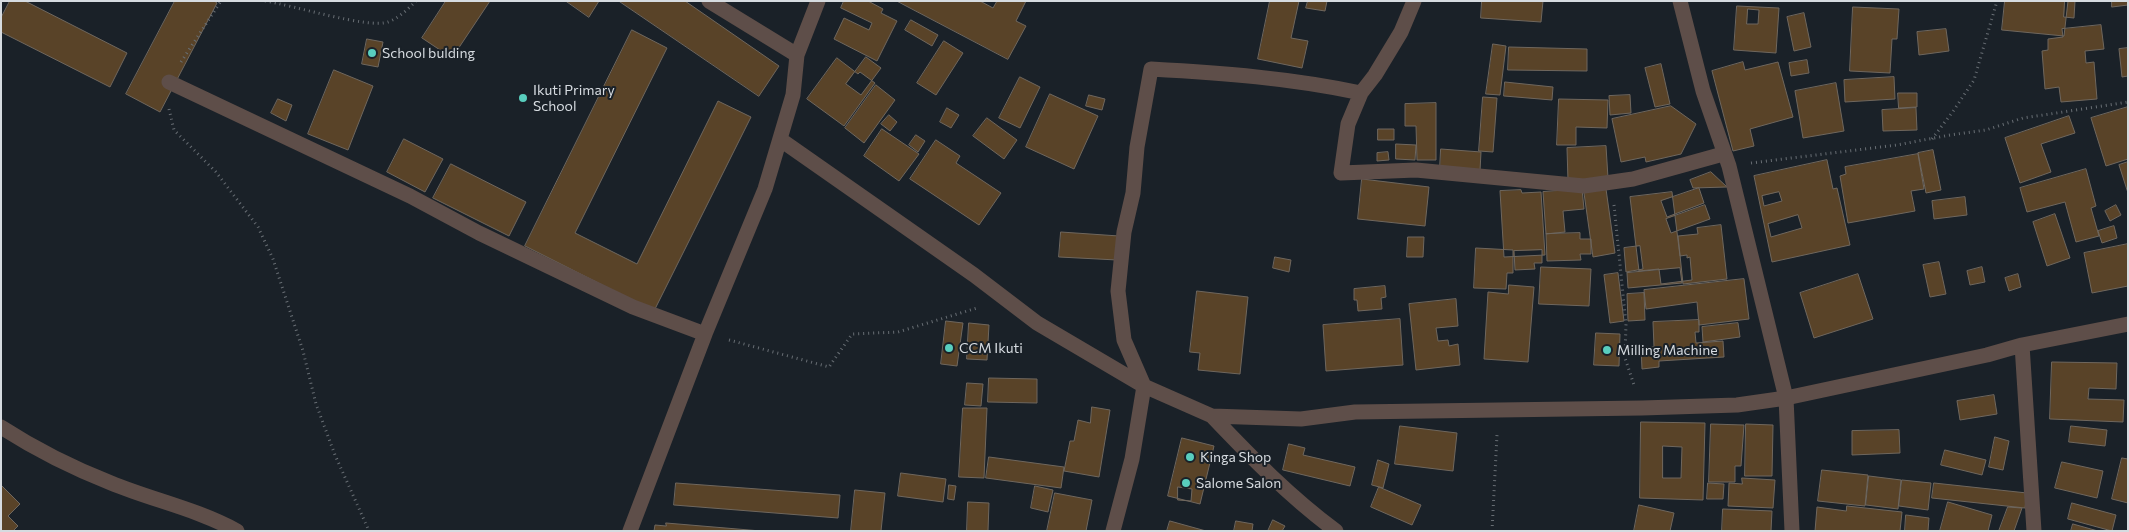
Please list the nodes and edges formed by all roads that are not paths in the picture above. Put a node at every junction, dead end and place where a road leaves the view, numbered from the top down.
1 (709, 1) edge
2 (818, 1) edge
3 (1414, 1) edge
4 (1680, 1) edge
5 (797, 55) junction
6 (169, 82) dead end
7 (1361, 92) junction
8 (781, 140) junction
9 (1726, 160) junction
10 (2128, 324) edge
11 (705, 334) junction
12 (2022, 345) junction
13 (1144, 386) junction
14 (1786, 398) junction
15 (1212, 416) junction
16 (1, 427) edge
17 (237, 531) edge
18 (630, 531) edge
19 (1113, 531) edge
20 (1336, 531) edge
21 (1792, 531) edge
22 (2034, 531) edge

1 - 5 street
2 - 5 street
3 - 7 street
4 - 9 street
5 - 8 street
6 - 11 street
7 - 9 street
7 - 13 street
8 - 11 street
8 - 13 street
9 - 14 street
10 - 12 street
11 - 18 street
12 - 14 street
12 - 22 street
13 - 15 street
13 - 19 street
14 - 15 street
14 - 21 street
15 - 20 street
16 - 17 street

